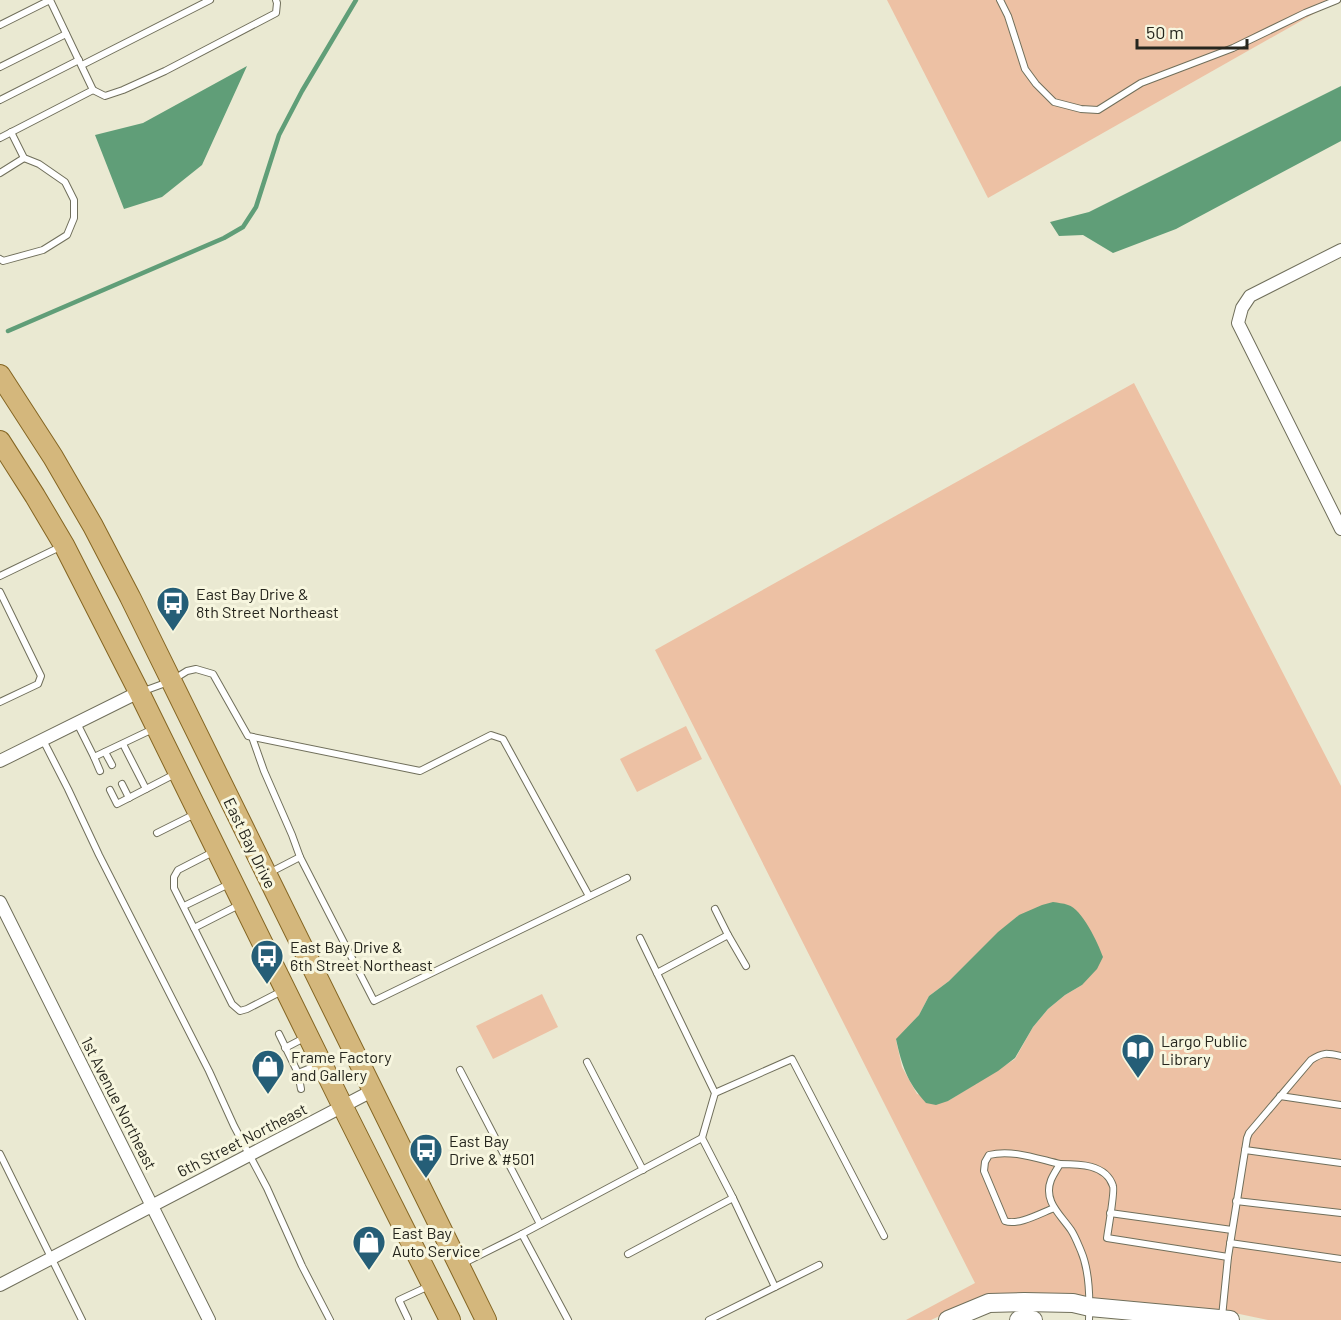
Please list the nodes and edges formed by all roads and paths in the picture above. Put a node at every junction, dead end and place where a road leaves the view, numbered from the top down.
1 (50, 0) edge
2 (210, 0) edge
3 (276, 0) edge
4 (1000, 0) edge
5 (1337, 0) edge
6 (0, 25) edge
7 (66, 34) junction
8 (80, 63) junction
9 (0, 67) edge
10 (93, 90) junction
11 (0, 100) edge
12 (11, 132) junction
13 (0, 138) edge
14 (24, 158) junction
15 (0, 173) edge
16 (1341, 250) edge
17 (0, 259) edge
18 (0, 375) edge
19 (0, 441) edge
20 (1341, 529) edge
21 (64, 545) junction
22 (0, 576) edge
23 (0, 592) edge
24 (171, 681) junction
25 (139, 692) junction
26 (0, 702) edge
27 (77, 723) junction
28 (156, 727) junction
29 (252, 737) junction
30 (43, 740) junction
31 (123, 744) junction
32 (105, 752) junction
33 (94, 758) junction
34 (0, 761) edge
35 (112, 765) dead end
36 (100, 771) dead end
37 (178, 772) junction
38 (122, 784) dead end
39 (146, 789) junction
40 (110, 790) dead end
41 (129, 798) junction
42 (198, 812) junction
43 (157, 833) dead end
44 (217, 850) junction
45 (300, 857) junction
46 (265, 874) junction
47 (627, 878) dead end
48 (232, 882) junction
49 (589, 896) junction
50 (0, 902) edge
51 (243, 904) junction
52 (184, 906) junction
53 (715, 909) dead end
54 (194, 928) junction
55 (728, 935) junction
56 (640, 938) dead end
57 (746, 966) dead end
58 (657, 973) junction
59 (285, 989) junction
60 (279, 1034) dead end
61 (308, 1036) junction
62 (285, 1048) junction
63 (1341, 1056) edge
64 (587, 1062) dead end
65 (321, 1063) junction
66 (460, 1070) dead end
67 (298, 1073) junction
68 (301, 1089) dead end
69 (372, 1091) junction
70 (715, 1094) junction
71 (1280, 1096) junction
72 (1341, 1105) edge
73 (343, 1107) junction
74 (702, 1138) junction
75 (1245, 1150) junction
76 (0, 1154) edge
77 (250, 1155) junction
78 (1341, 1163) edge
79 (1060, 1164) junction
80 (643, 1170) junction
81 (733, 1198) junction
82 (1236, 1201) junction
83 (152, 1205) junction
84 (1054, 1208) junction
85 (1110, 1213) junction
86 (1341, 1214) edge
87 (540, 1224) junction
88 (1232, 1230) junction
89 (522, 1234) junction
90 (884, 1236) dead end
91 (1230, 1243) junction
92 (628, 1254) dead end
93 (1228, 1257) junction
94 (51, 1258) junction
95 (1341, 1260) edge
96 (459, 1265) junction
97 (819, 1265) dead end
98 (432, 1284) junction
99 (0, 1285) edge
100 (775, 1287) junction
101 (1089, 1314) edge
102 (408, 1319) edge
103 (1226, 1319) edge
104 (82, 1320) edge
105 (209, 1320) edge
106 (330, 1320) edge
107 (450, 1320) edge
108 (486, 1320) edge
109 (568, 1320) edge
110 (710, 1320) edge
111 (948, 1320) edge
112 (1019, 1320) edge
113 (1033, 1320) edge

1 - 6 lane
1 - 7 lane
2 - 8 lane
3 - 10 lane
4 - 5 lane
7 - 8 lane
7 - 9 lane
8 - 10 lane
8 - 11 lane
10 - 12 lane
12 - 13 lane
12 - 14 lane
14 - 15 lane
14 - 17 lane
16 - 20 street
18 - 24 main road, East Bay Drive
19 - 21 main road, East Bay Drive
21 - 22 lane
21 - 25 main road, East Bay Drive
23 - 26 lane
24 - 25 lane
24 - 29 lane
24 - 46 main road, East Bay Drive
25 - 27 street
25 - 28 main road, East Bay Drive
27 - 30 street
27 - 33 lane
28 - 31 lane
28 - 37 main road, East Bay Drive
29 - 45 lane
29 - 49 lane
30 - 34 street
30 - 77 lane
31 - 32 lane
31 - 39 lane
32 - 33 lane
32 - 35 lane
33 - 36 lane
37 - 39 lane
37 - 42 main road, East Bay Drive
38 - 41 lane
39 - 41 lane
40 - 41 lane
42 - 43 lane
42 - 44 main road, East Bay Drive
44 - 48 main road, East Bay Drive
44 - 52 lane
45 - 46 lane
45 - 49 lane
46 - 69 main road, East Bay Drive
47 - 49 lane
48 - 51 main road, East Bay Drive
48 - 52 lane
50 - 83 street, 1st Avenue Northeast
51 - 54 lane
51 - 59 main road, East Bay Drive
52 - 54 lane
53 - 55 lane
54 - 59 lane
55 - 57 lane
55 - 58 lane
56 - 58 lane
58 - 70 lane
59 - 61 main road, East Bay Drive
60 - 62 lane
61 - 62 lane
61 - 65 main road, East Bay Drive
62 - 67 lane
63 - 71 lane
64 - 80 lane
65 - 67 lane
65 - 73 main road, East Bay Drive
66 - 87 lane
67 - 68 lane
69 - 73 street, 6th Street Northeast
69 - 96 main road, East Bay Drive
70 - 74 lane
70 - 90 lane
71 - 72 lane
71 - 75 lane
73 - 77 street, 6th Street Northeast
73 - 98 main road, East Bay Drive
74 - 80 lane
74 - 81 lane
75 - 78 lane
75 - 82 lane
76 - 94 lane
77 - 83 street, 6th Street Northeast
77 - 106 lane
79 - 84 lane
79 - 84 lane
79 - 85 lane
80 - 87 lane
81 - 92 lane
81 - 100 lane
82 - 86 lane
82 - 88 lane
83 - 94 street, 6th Street Northeast
83 - 105 street, 1st Avenue Northeast
84 - 101 lane
85 - 88 lane
85 - 93 lane
87 - 89 lane
88 - 91 lane
89 - 96 lane
89 - 109 lane
91 - 93 lane
91 - 95 lane
93 - 103 lane
94 - 99 street, 6th Street Northeast
94 - 104 lane
96 - 108 main road, East Bay Drive
97 - 100 lane
98 - 102 lane
98 - 107 main road, East Bay Drive
100 - 110 lane
101 - 103 street
101 - 111 street
112 - 113 street

